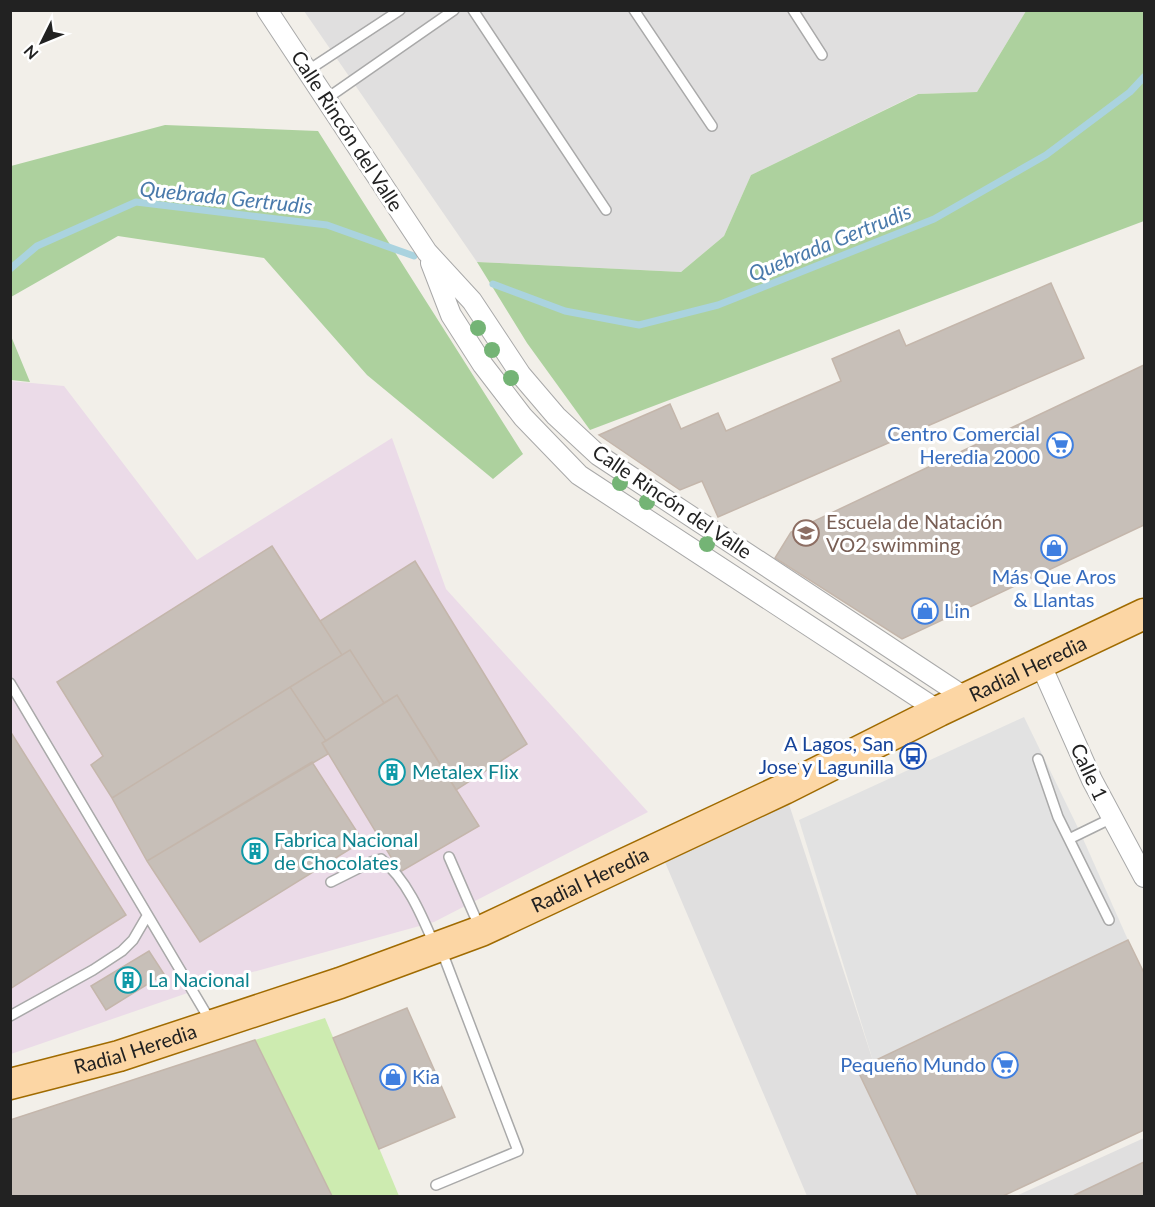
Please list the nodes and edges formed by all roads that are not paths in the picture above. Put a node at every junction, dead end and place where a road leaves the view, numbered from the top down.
1 (267, 10) edge
2 (400, 10) edge
3 (453, 10) edge
4 (473, 10) edge
5 (634, 10) edge
6 (793, 10) edge
7 (822, 55) dead end
8 (307, 71) junction
9 (326, 99) junction
10 (712, 126) dead end
11 (606, 210) dead end
12 (427, 252) junction
13 (1144, 614) edge
14 (1040, 663) junction
15 (10, 683) edge
16 (966, 698) junction
17 (939, 711) junction
18 (1038, 759) dead end
19 (1112, 818) junction
20 (1070, 839) junction
21 (449, 857) dead end
22 (1144, 878) edge
23 (331, 882) dead end
24 (147, 916) junction
25 (1109, 920) dead end
26 (481, 931) junction
27 (438, 948) junction
28 (10, 1016) edge
29 (212, 1025) junction
30 (10, 1084) edge
31 (436, 1185) dead end

1 - 8 street, Calle Rincón del Valle
2 - 8 lane
3 - 9 lane
4 - 11 lane
5 - 10 lane
6 - 7 lane
8 - 9 street, Calle Rincón del Valle
9 - 12 street, Calle Rincón del Valle
12 - 16 street, Calle Rincón del Valle
12 - 17 street, Calle Rincón del Valle
13 - 14 main road, Radial Heredia
14 - 16 main road, Radial Heredia
14 - 19 street, Calle 1
15 - 24 lane
16 - 17 main road, Radial Heredia
17 - 26 main road, Radial Heredia
18 - 20 lane
19 - 20 lane
19 - 22 street, Calle 1
20 - 25 lane
21 - 26 lane
23 - 27 lane
24 - 28 lane
24 - 29 lane
26 - 27 main road, Radial Heredia
27 - 29 main road, Radial Heredia
27 - 31 lane
29 - 30 main road, Radial Heredia

